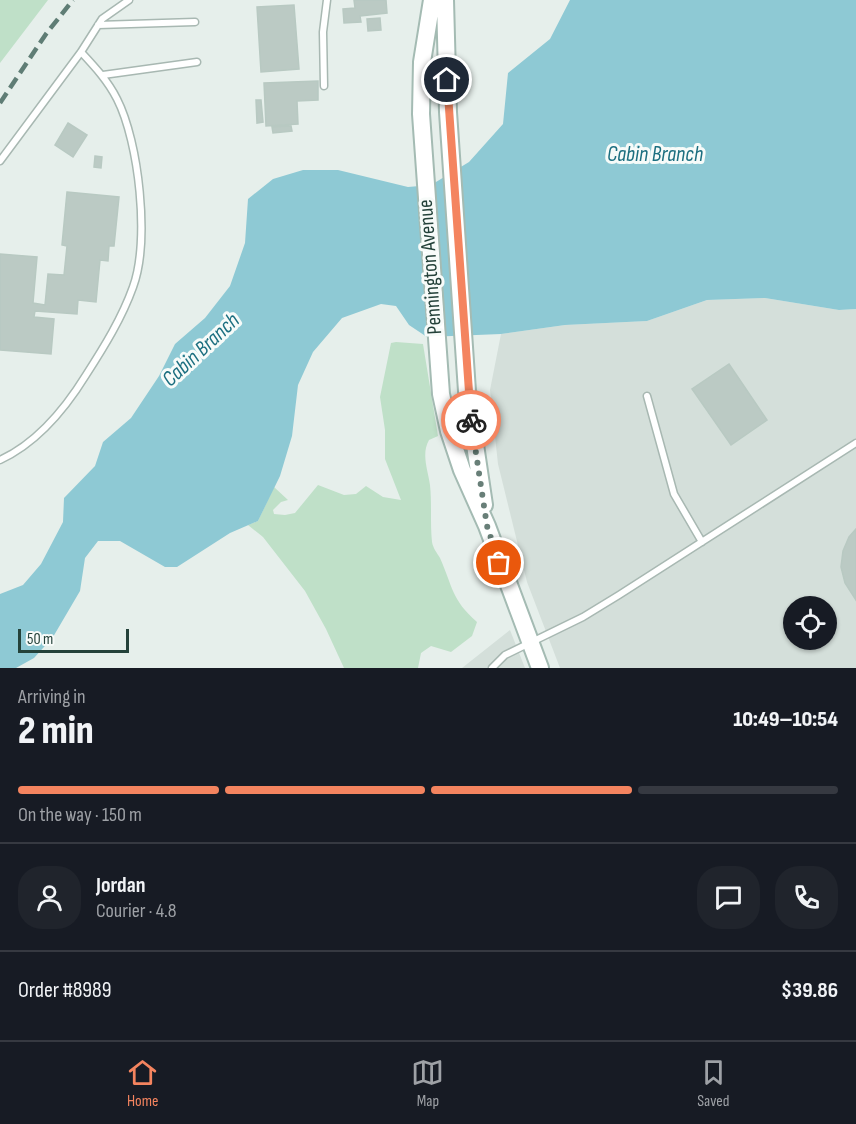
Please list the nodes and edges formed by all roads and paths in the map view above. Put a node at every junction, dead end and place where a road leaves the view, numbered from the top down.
1 (129, 0) edge
2 (327, 0) edge
3 (432, 0) edge
4 (445, 0) edge
5 (195, 22) dead end
6 (98, 25) junction
7 (81, 52) junction
8 (197, 62) dead end
9 (103, 75) junction
10 (324, 86) dead end
11 (0, 161) edge
12 (647, 396) dead end
13 (856, 443) edge
14 (0, 460) edge
15 (487, 526) junction
16 (702, 542) junction
17 (529, 643) junction
18 (492, 668) edge
19 (540, 668) edge

1 - 6 lane
2 - 10 lane
3 - 15 main road, Pennington Avenue
4 - 15 main road, Pennington Avenue
5 - 6 lane
6 - 7 lane
7 - 9 lane
7 - 11 lane
8 - 9 lane
9 - 14 lane
12 - 16 lane
13 - 16 lane
15 - 17 main road, Pennington Avenue
16 - 17 lane
17 - 18 lane
17 - 19 main road, Pennington Avenue

